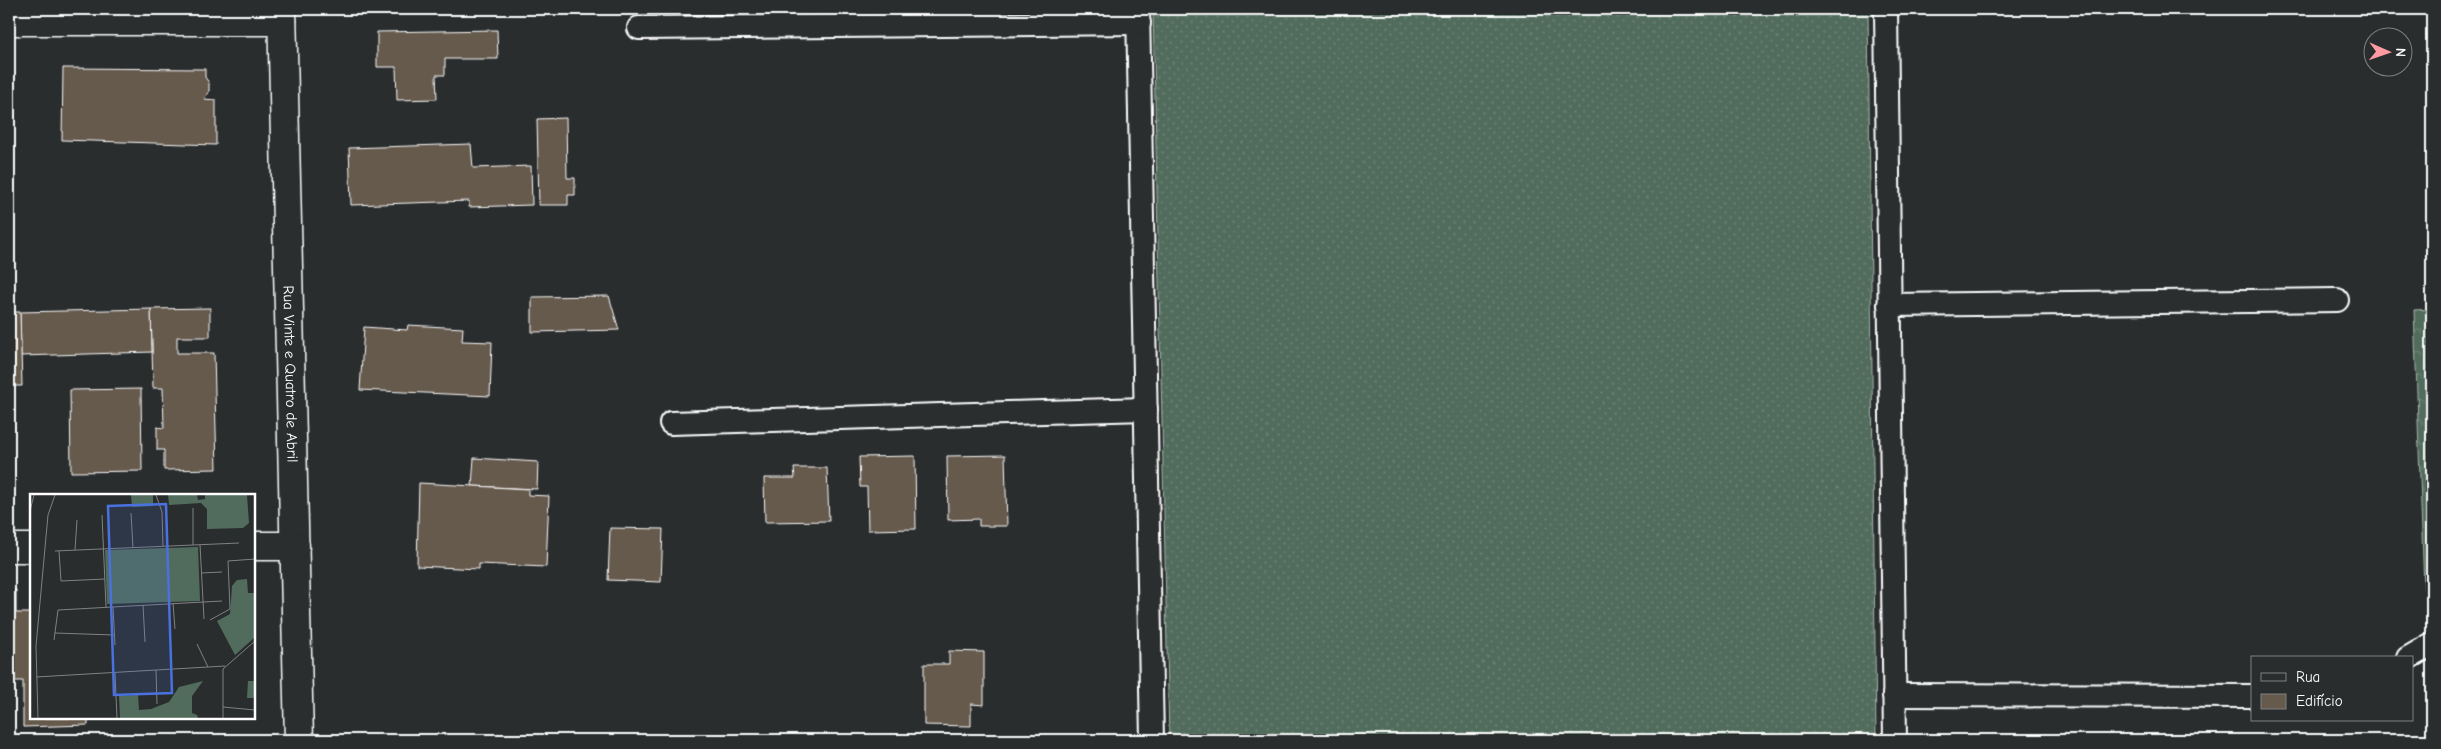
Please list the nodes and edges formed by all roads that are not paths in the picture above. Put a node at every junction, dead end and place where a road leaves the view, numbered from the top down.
1 (1886, 9) edge
2 (282, 15) edge
3 (1138, 16) edge
4 (769, 18) edge
5 (9, 22) edge
6 (639, 28) dead end
7 (2337, 300) dead end
8 (1889, 305) junction
9 (1146, 409) junction
10 (671, 423) dead end
11 (255, 546) edge
12 (295, 546) junction
13 (9, 548) edge
14 (30, 548) edge
15 (2432, 644) edge
16 (2411, 656) edge
17 (1894, 695) junction
18 (2251, 696) edge
19 (300, 740) edge
20 (1152, 740) edge
21 (1895, 740) edge

1 - 8 lane
2 - 5 street
2 - 12 street, Rua Vinte e Quatro de Abril
3 - 4 lane
3 - 9 lane
4 - 6 lane
7 - 8 lane
8 - 17 lane
9 - 10 lane
9 - 20 lane
11 - 12 street
12 - 19 street, Rua Vinte e Quatro de Abril
13 - 14 street
15 - 16 lane
17 - 18 lane
17 - 21 lane

